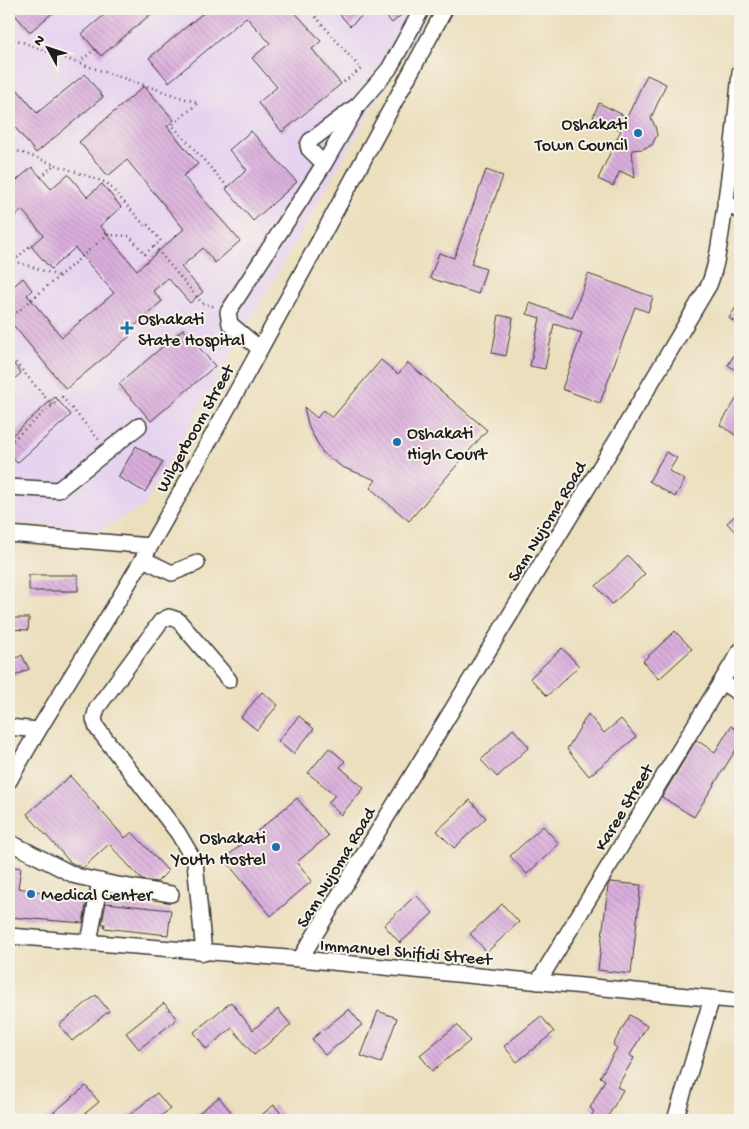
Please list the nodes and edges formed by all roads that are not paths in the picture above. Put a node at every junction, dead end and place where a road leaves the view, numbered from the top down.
1 (422, 9) edge
2 (445, 9) edge
3 (740, 72) edge
4 (358, 105) junction
5 (324, 164) junction
6 (726, 202) junction
7 (740, 211) edge
8 (260, 349) junction
9 (139, 426) dead end
10 (9, 487) edge
11 (9, 534) edge
12 (150, 546) junction
13 (143, 559) junction
14 (196, 563) dead end
15 (740, 651) edge
16 (229, 680) dead end
17 (722, 682) junction
18 (740, 694) edge
19 (9, 727) edge
20 (37, 730) junction
21 (9, 781) edge
22 (9, 842) edge
23 (100, 881) junction
24 (171, 894) dead end
25 (9, 936) edge
26 (89, 943) junction
27 (204, 953) junction
28 (300, 959) junction
29 (538, 982) junction
30 (712, 998) junction
31 (740, 1001) edge
32 (675, 1120) edge

1 - 4 street
2 - 8 street, Wilgerboom Street
3 - 6 street, Sam Nujoma Road
4 - 5 street
4 - 5 street
5 - 8 street
6 - 7 street
6 - 28 street, Sam Nujoma Road
8 - 12 street, Wilgerboom Street
9 - 10 street
11 - 12 street
12 - 13 street, Wilgerboom Street
13 - 14 street
13 - 20 street, Wilgerboom Street
15 - 17 street, Karee Street
16 - 27 street
17 - 18 street
17 - 29 street, Karee Street
19 - 20 street
20 - 21 street, Wilgerboom Street
22 - 23 street
23 - 24 street
23 - 26 street
25 - 26 street, Immanuel Shifidi Street
26 - 27 street, Immanuel Shifidi Street
27 - 28 street, Immanuel Shifidi Street
28 - 29 street, Immanuel Shifidi Street
29 - 30 street, Immanuel Shifidi Street
30 - 31 street, Immanuel Shifidi Street
30 - 32 street

